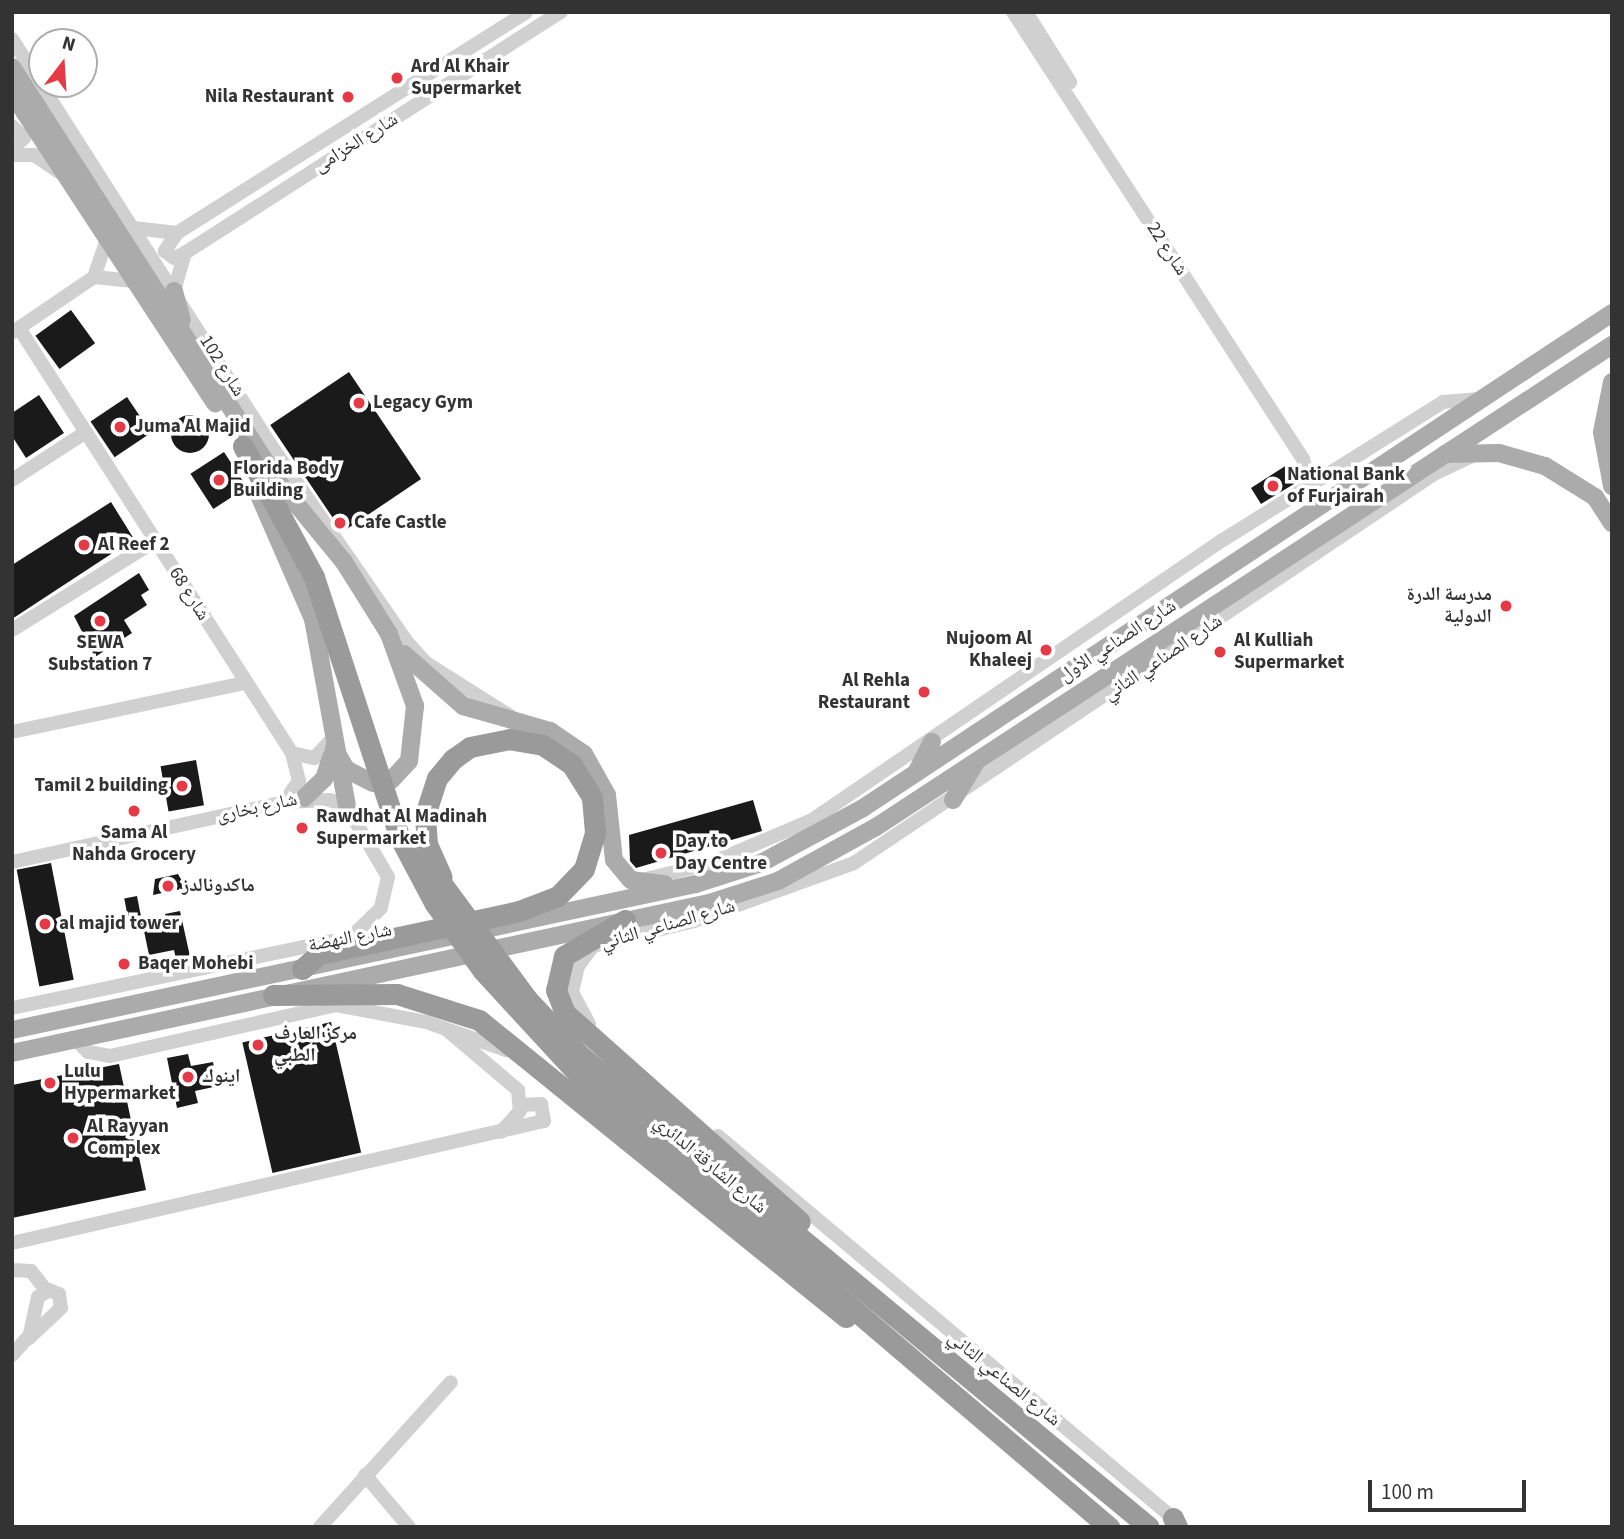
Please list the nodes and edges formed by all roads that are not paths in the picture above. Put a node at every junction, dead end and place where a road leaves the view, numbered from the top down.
1 (526, 12) edge
2 (561, 12) edge
3 (1013, 12) edge
4 (1026, 12) edge
5 (507, 20) edge
6 (12, 39) edge
7 (12, 67) edge
8 (12, 93) edge
9 (351, 125) junction
10 (12, 127) edge
11 (12, 149) edge
12 (12, 155) edge
13 (310, 173) junction
14 (65, 176) junction
15 (134, 228) junction
16 (177, 233) junction
17 (107, 240) junction
18 (186, 253) junction
19 (94, 277) junction
20 (133, 281) junction
21 (174, 291) junction
22 (1612, 313) edge
23 (16, 330) edge
24 (187, 337) junction
25 (1612, 345) edge
26 (1612, 382) edge
27 (1476, 399) junction
28 (86, 432) junction
29 (243, 446) junction
30 (1480, 452) junction
31 (1438, 455) junction
32 (1331, 475) junction
33 (12, 480) edge
34 (1351, 480) junction
35 (279, 483) junction
36 (1610, 484) edge
37 (1311, 489) junction
38 (1612, 523) edge
39 (155, 541) junction
40 (1244, 584) junction
41 (1234, 610) junction
42 (12, 631) edge
43 (389, 634) junction
44 (1148, 667) junction
45 (1110, 671) junction
46 (244, 683) junction
47 (367, 722) junction
48 (520, 723) junction
49 (12, 733) edge
50 (932, 742) junction
51 (334, 743) junction
52 (292, 753) junction
53 (979, 758) junction
54 (916, 773) junction
55 (304, 799) junction
56 (953, 800) junction
57 (284, 802) junction
58 (347, 807) junction
59 (789, 832) junction
60 (813, 838) junction
61 (12, 862) edge
62 (634, 881) junction
63 (696, 884) junction
64 (746, 892) junction
65 (769, 896) junction
66 (443, 900) junction
67 (625, 920) junction
68 (437, 929) junction
69 (351, 937) junction
70 (302, 969) junction
71 (273, 995) junction
72 (12, 1008) edge
73 (442, 1026) junction
74 (12, 1030) edge
75 (75, 1039) junction
76 (12, 1053) edge
77 (601, 1084) junction
78 (570, 1092) junction
79 (522, 1105) junction
80 (497, 1135) junction
81 (12, 1243) edge
82 (13, 1270) edge
83 (44, 1291) junction
84 (28, 1337) junction
85 (12, 1355) edge
86 (906, 1356) junction
87 (965, 1375) junction
88 (451, 1382) dead end
89 (365, 1475) junction
90 (1178, 1524) edge
91 (320, 1527) edge
92 (409, 1527) edge
93 (1109, 1527) edge
94 (1149, 1527) edge

1 - 5 street, شارع الخزامى
2 - 13 street, شارع الخزامى
3 - 37 street, شارع 22
4 - 32 street, شارع 22
5 - 9 street, شارع الخزامى
6 - 15 street, شارع 102
7 - 24 main road, شارع 102
8 - 14 main road, شارع 102
9 - 13 street
9 - 16 street, شارع الخزامى
10 - 11 street
12 - 14 street
13 - 18 street, شارع الخزامى
14 - 17 main road, شارع 102
15 - 16 street
15 - 21 street, شارع 102
16 - 18 street
17 - 19 street
17 - 20 main road, شارع 102
18 - 21 street
19 - 20 street
19 - 23 street
20 - 29 main road, شارع 102
21 - 24 main road
21 - 48 street, شارع 102
22 - 27 main road, شارع الصناعي الأول
23 - 28 street, شارع 68
24 - 35 main road, شارع 102
25 - 31 main road, شارع الصناعي الأول
26 - 36 main road
27 - 32 street
27 - 34 main road, شارع الصناعي الأول
28 - 33 street
28 - 39 street, شارع 68
29 - 47 highway, شارع 102
29 - 51 main road
30 - 31 main road
30 - 38 main road
30 - 41 street, شارع الصناعي الثاني
31 - 40 main road, شارع الصناعي الأول
32 - 34 main road
32 - 37 street
34 - 54 main road, شارع الصناعي الأول
35 - 43 main road
35 - 47 highway, شارع 102
37 - 50 street
39 - 42 street
39 - 46 street, شارع 68
40 - 41 main road
40 - 45 main road, شارع الصناعي الأول
41 - 44 street, شارع الصناعي الثاني
43 - 48 main road
43 - 51 main road
44 - 45 main road
44 - 56 street, شارع الصناعي الثاني
45 - 53 main road, شارع الصناعي الأول
46 - 49 street
46 - 52 street, شارع 68
47 - 66 highway, شارع الشارقة الدائري
48 - 62 main road
50 - 54 main road
50 - 59 street
51 - 52 street
51 - 55 main road
51 - 58 main road
52 - 57 street, شارع 68
53 - 56 main road
53 - 64 main road, شارع الصناعي الأول
54 - 60 main road, شارع الصناعي الأول
55 - 57 street, شارع بخارى
55 - 58 street, شارع بخارى
56 - 65 street, شارع الصناعي الثاني
57 - 61 street, شارع بخارى
58 - 69 street
59 - 60 main road
59 - 62 street
60 - 63 main road, شارع الصناعي الأول
62 - 63 main road
63 - 70 main road, شارع النهضة
64 - 65 main road
64 - 67 main road, شارع الصناعي الأول
65 - 90 street, شارع الصناعي الثاني
66 - 68 highway
66 - 77 highway, شارع الشارقة الدائري
67 - 71 main road, شارع النهضة
67 - 87 highway
68 - 69 street
68 - 70 highway
69 - 72 street
70 - 74 main road, شارع النهضة
71 - 75 main road, شارع النهضة
71 - 78 highway
73 - 75 street
73 - 78 street
73 - 79 street
75 - 76 main road, شارع النهضة
77 - 86 highway, شارع الشارقة الدائري
77 - 87 highway, شارع الشارقة الدائري
78 - 86 highway
79 - 80 street
79 - 80 street
80 - 81 street
82 - 83 street
83 - 84 street
83 - 84 street
84 - 85 street
86 - 93 highway, شارع الشارقة الدائري
87 - 94 highway, شارع الشارقة الدائري
88 - 89 street
89 - 91 street
89 - 92 street

